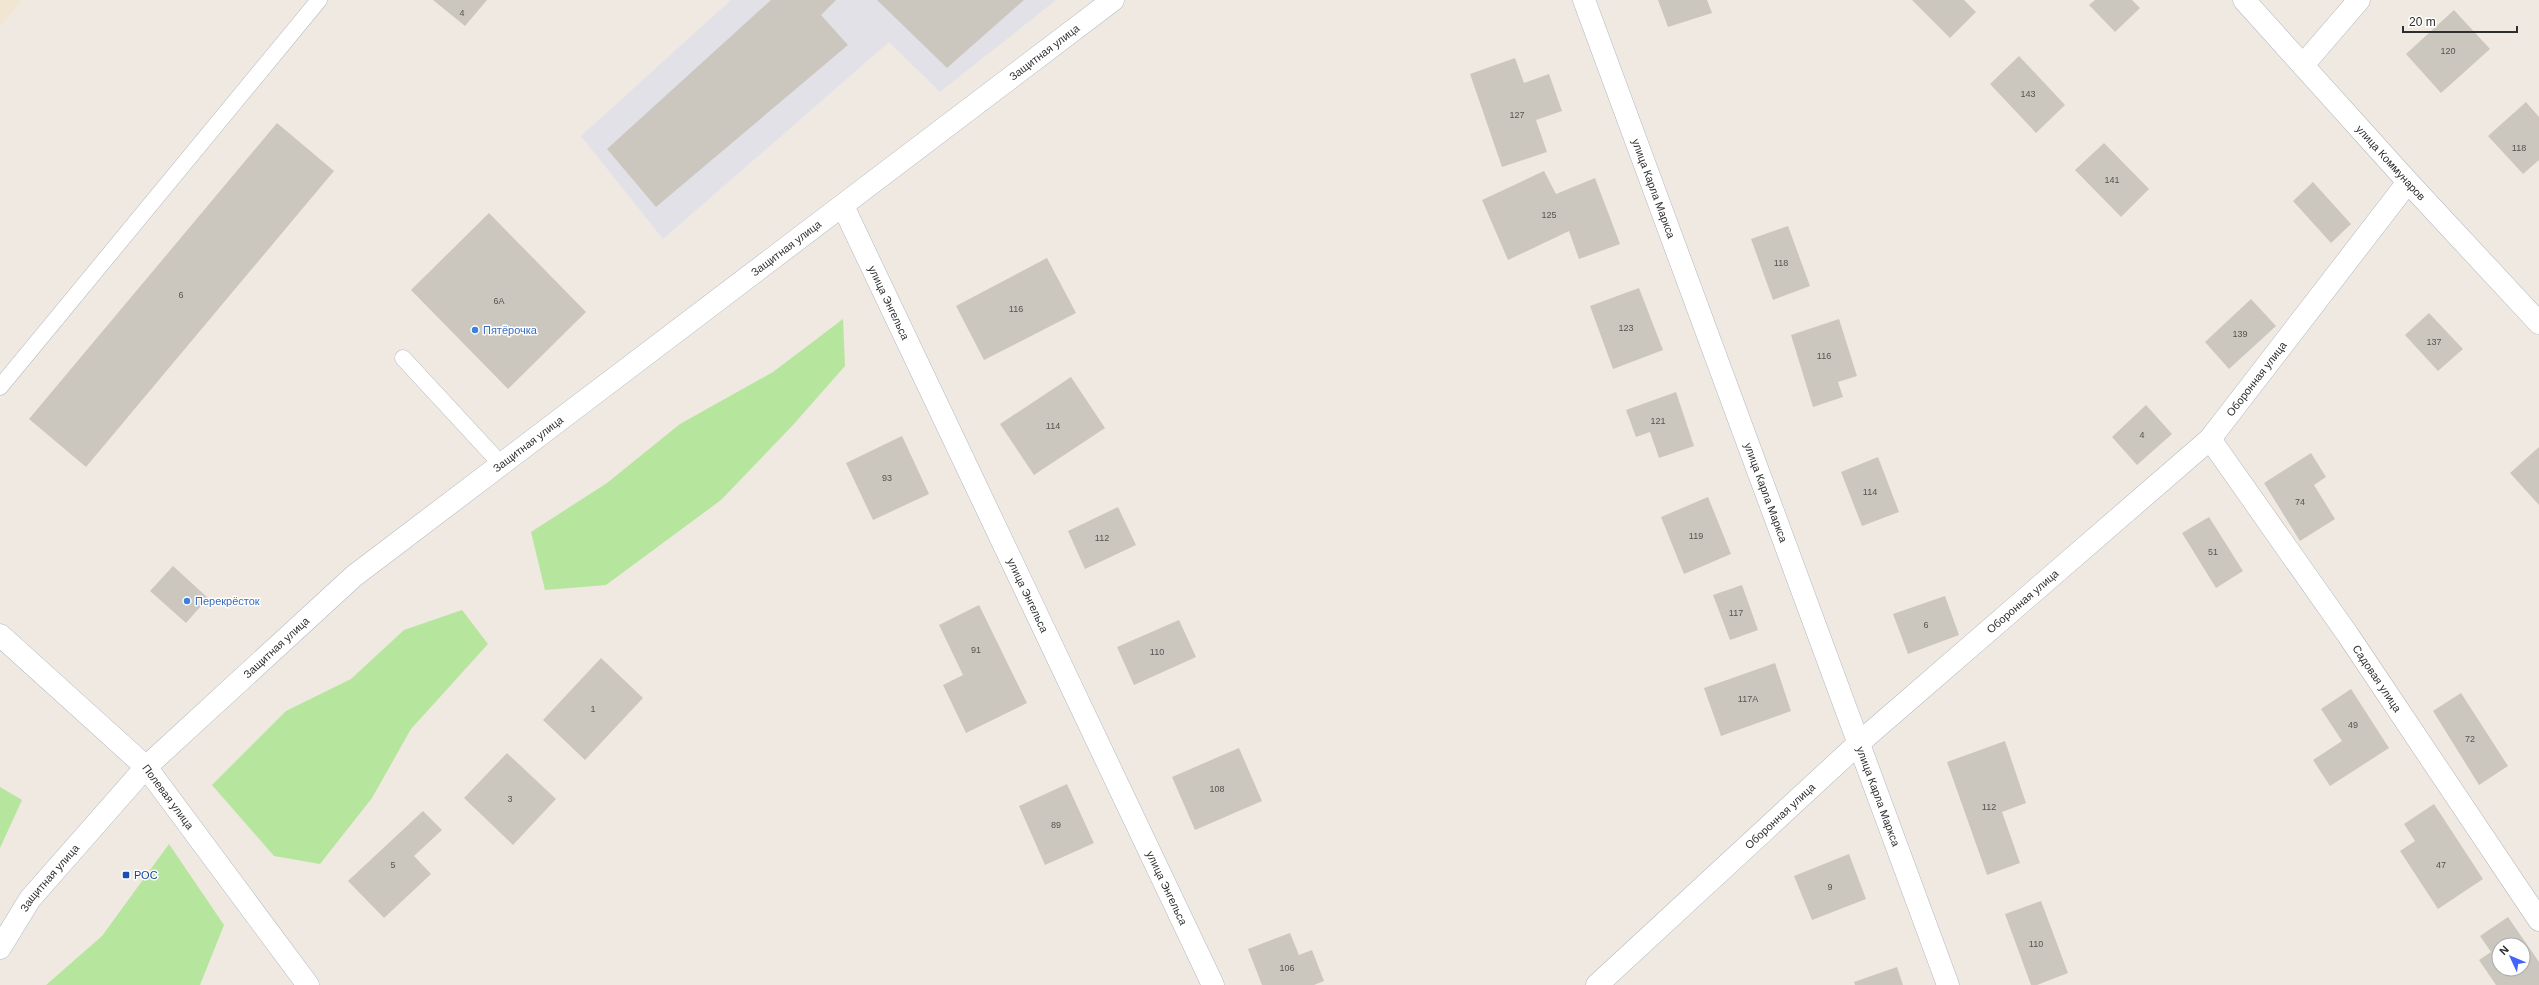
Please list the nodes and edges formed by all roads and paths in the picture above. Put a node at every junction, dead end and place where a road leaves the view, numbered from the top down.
1 (319, 0) edge
2 (1113, 0) edge
3 (1584, 0) edge
4 (2244, 0) edge
5 (2359, 0) edge
6 (2303, 65) junction
7 (2408, 182) junction
8 (843, 206) junction
9 (2539, 322) edge
10 (402, 358) dead end
11 (0, 387) edge
12 (2210, 439) junction
13 (501, 464) junction
14 (0, 635) edge
15 (1860, 742) junction
16 (146, 767) junction
17 (2539, 920) edge
18 (0, 948) edge
19 (308, 985) edge
20 (1213, 985) edge
21 (1597, 985) edge
22 (1948, 985) edge

1 - 11 lane
2 - 8 street, Защитная улица
3 - 15 street, улица Карла Маркса
4 - 6 street, улица Коммунаров
5 - 6 street
6 - 7 street, улица Коммунаров
7 - 9 street, улица Коммунаров
7 - 12 street, Оборонная улица
8 - 13 street, Защитная улица
8 - 20 street, улица Энгельса
10 - 13 lane
12 - 15 street, Оборонная улица
12 - 17 street, Садовая улица
13 - 16 street, Защитная улица
14 - 16 street, Полевая улица
15 - 21 street, Оборонная улица
15 - 22 street, улица Карла Маркса
16 - 18 street, Защитная улица
16 - 19 street, Полевая улица

